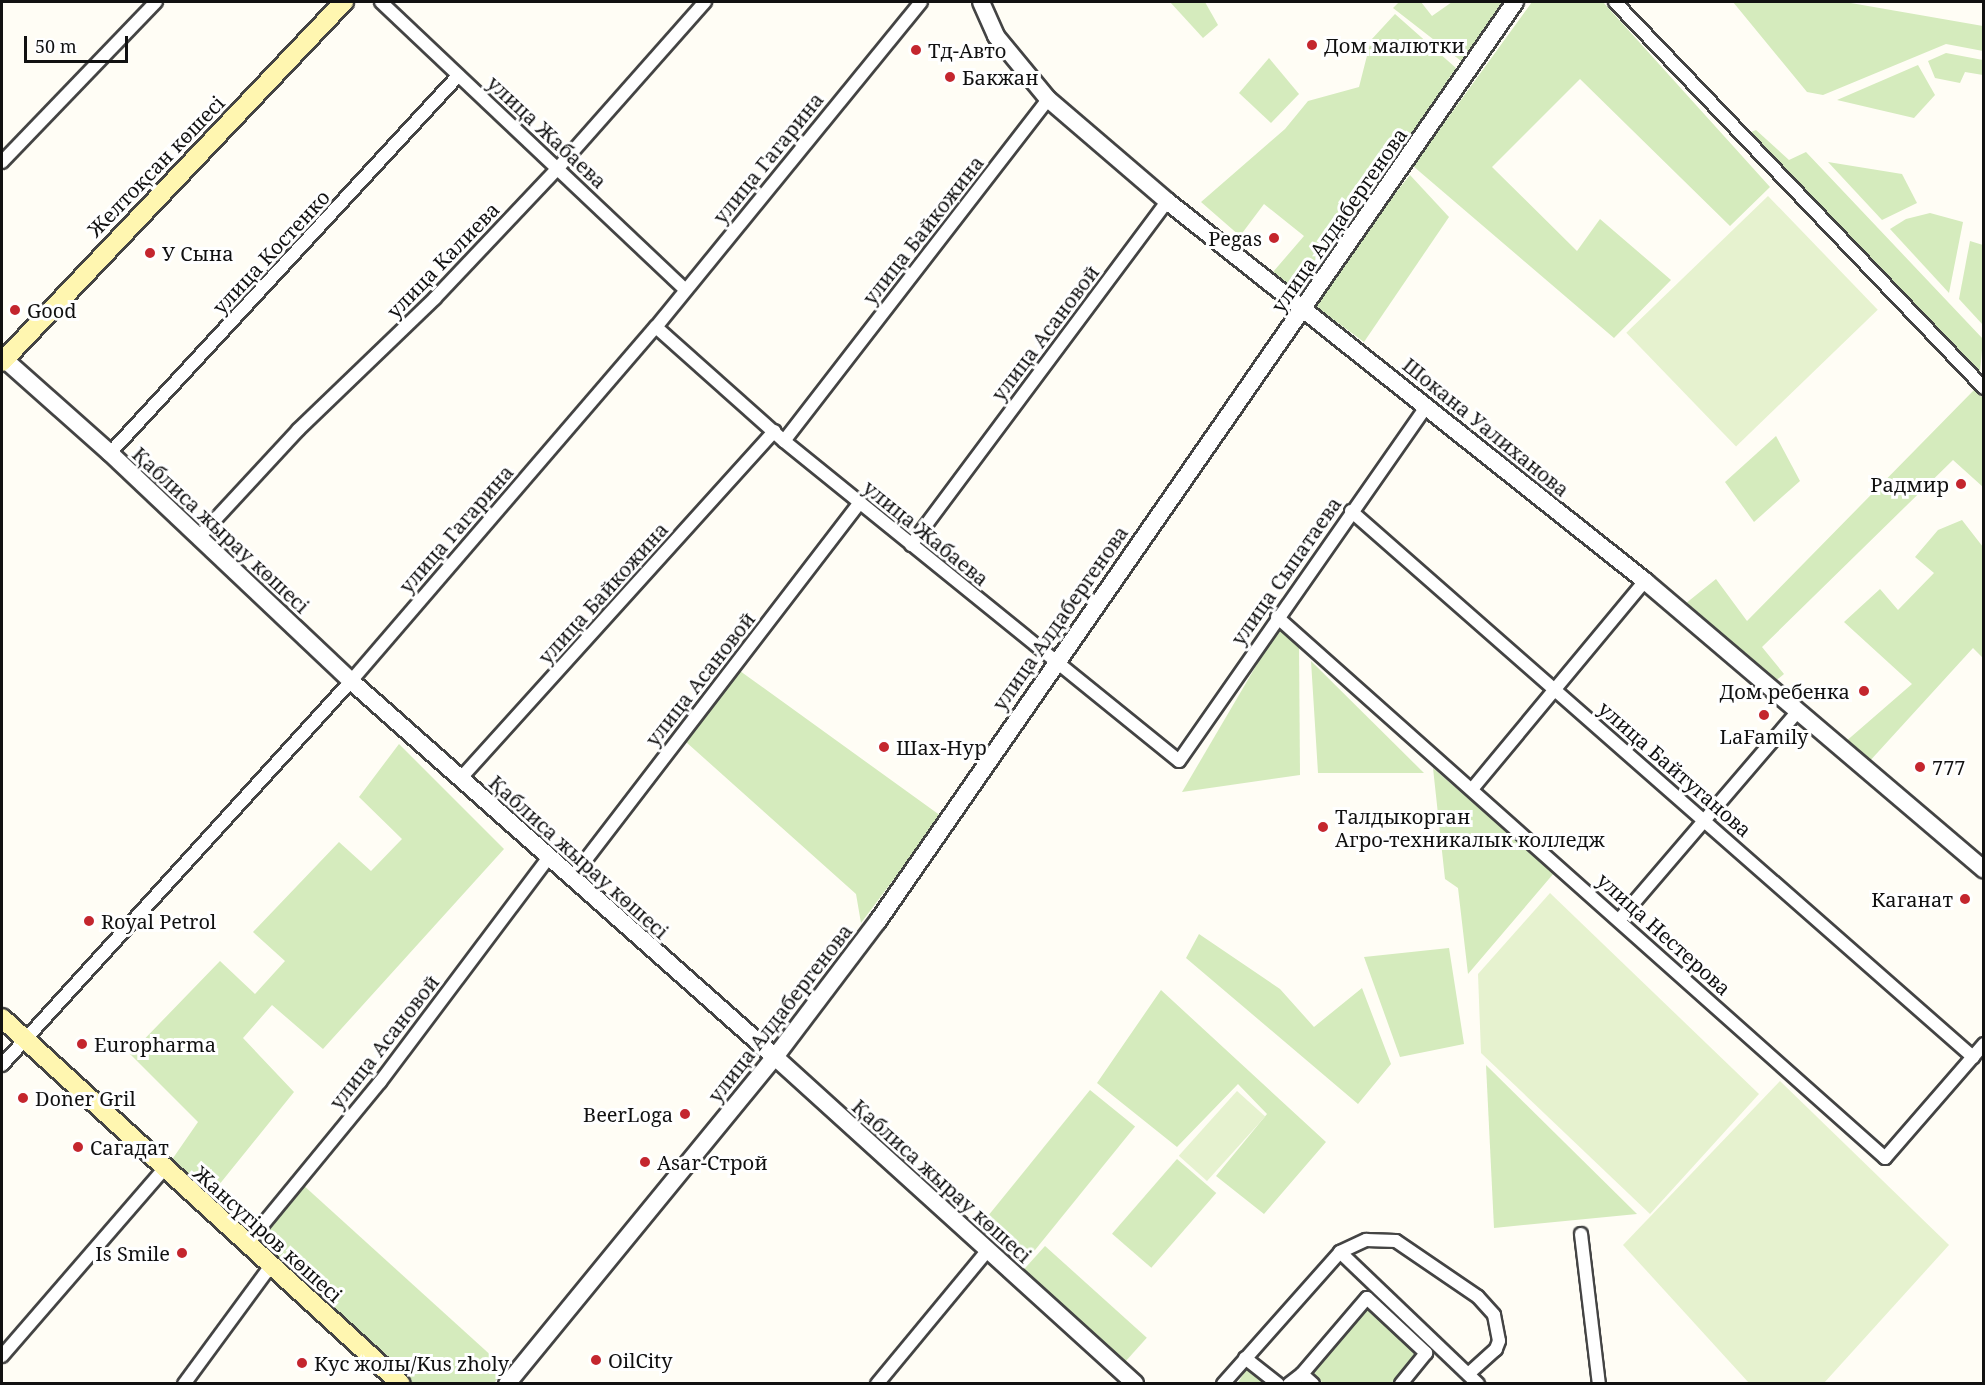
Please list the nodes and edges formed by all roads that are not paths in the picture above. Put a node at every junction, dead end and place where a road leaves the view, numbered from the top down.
1 (156, 2) edge
2 (344, 2) edge
3 (381, 2) edge
4 (705, 2) edge
5 (921, 2) edge
6 (981, 2) edge
7 (1515, 2) edge
8 (1615, 2) edge
9 (458, 76) junction
10 (1048, 99) junction
11 (2, 162) edge
12 (558, 168) junction
13 (1167, 201) junction
14 (686, 291) junction
15 (1305, 307) junction
16 (656, 327) junction
17 (2, 359) edge
18 (1983, 388) edge
19 (1426, 406) junction
20 (774, 431) junction
21 (784, 441) junction
22 (110, 453) junction
23 (860, 503) junction
24 (1351, 511) junction
25 (199, 537) junction
26 (911, 545) junction
27 (1645, 580) junction
28 (1277, 617) junction
29 (1054, 662) junction
30 (351, 681) junction
31 (1555, 690) junction
32 (1798, 711) junction
33 (1179, 760) joint
34 (460, 779) junction
35 (1473, 788) junction
36 (1704, 822) junction
37 (548, 858) junction
38 (1983, 870) edge
39 (571, 879) junction
40 (1619, 920) junction
41 (2, 1018) edge
42 (24, 1040) junction
43 (1983, 1044) edge
44 (775, 1057) junction
45 (1973, 1057) junction
46 (2, 1065) edge
47 (164, 1169) junction
48 (1581, 1234) dead end
49 (246, 1245) junction
50 (988, 1250) junction
51 (1340, 1251) junction
52 (270, 1267) junction
53 (2, 1356) edge
54 (1245, 1358) junction
55 (1468, 1373) junction
56 (1302, 1374) junction
57 (184, 1383) edge
58 (400, 1383) edge
59 (507, 1383) edge
60 (877, 1383) edge
61 (1135, 1383) edge
62 (1223, 1383) edge
63 (1278, 1383) edge
64 (1289, 1383) edge
65 (1313, 1383) edge
66 (1401, 1383) edge
67 (1478, 1383) edge
68 (1599, 1383) edge

1 - 11 street
2 - 17 main road, Желтоқсан көшесі
3 - 9 street, улица Жабаева
4 - 12 street, улица Калиева
5 - 14 street, улица Гагарина
6 - 10 street, Шокана Уалиханова
7 - 15 street, улица Алдабергенова
8 - 18 street
9 - 12 street, улица Жабаева
9 - 22 street, улица Костенко
10 - 13 street, Шокана Уалиханова
10 - 21 street, улица Байкожина
12 - 14 street, улица Жабаева
12 - 25 street, улица Калиева
13 - 15 street, Шокана Уалиханова
13 - 26 street, улица Асановой
14 - 16 street, улица Гагарина
15 - 19 street, Шокана Уалиханова
15 - 29 street, улица Алдабергенова
16 - 20 street, улица Жабаева
16 - 30 street, улица Гагарина
17 - 22 street, Қаблиса жырау көшесі
19 - 24 street, улица Сыпатаева
19 - 27 street, Шокана Уалиханова
20 - 21 street, улица Жабаева
20 - 34 street, улица Байкожина
21 - 23 street, улица Жабаева
22 - 25 street, Қаблиса жырау көшесі
23 - 26 street, улица Жабаева
23 - 39 street, улица Асановой
24 - 28 street, улица Сыпатаева
24 - 31 street, улица Байтуганова
25 - 30 street, Қаблиса жырау көшесі
26 - 29 street, улица Жабаева
27 - 31 street
27 - 32 street, Шокана Уалиханова
28 - 33 street, улица Сыпатаева
28 - 35 street, улица Нестерова
29 - 33 street, улица Жабаева
29 - 44 street, улица Алдабергенова
30 - 34 street, Қаблиса жырау көшесі
30 - 42 street, улица Гагарина
31 - 35 street
31 - 36 street, улица Байтуганова
32 - 36 street
32 - 38 street, Шокана Уалиханова
34 - 37 street, Қаблиса жырау көшесі
35 - 40 street, улица Нестерова
36 - 40 street
36 - 45 street, улица Байтуганова
37 - 39 street, Қаблиса жырау көшесі
37 - 49 street, улица Асановой
39 - 44 street, Қаблиса жырау көшесі
40 - 45 street, улица Нестерова
41 - 42 main road, Жансүгіров көшесі
42 - 46 street, улица Гагарина
42 - 47 main road, Жансүгіров көшесі
43 - 45 street, улица Нестерова
44 - 50 street, Қаблиса жырау көшесі
44 - 59 street, улица Алдабергенова
47 - 49 main road, Жансүгіров көшесі
47 - 53 street
48 - 68 street
49 - 52 main road, Жансүгіров көшесі
50 - 60 street
50 - 61 street, Қаблиса жырау көшесі
51 - 54 street
51 - 55 street
51 - 55 street
52 - 57 street
52 - 58 main road, Жансүгіров көшесі
54 - 62 street
54 - 63 street
55 - 67 street
56 - 64 street
56 - 65 street
56 - 66 street

